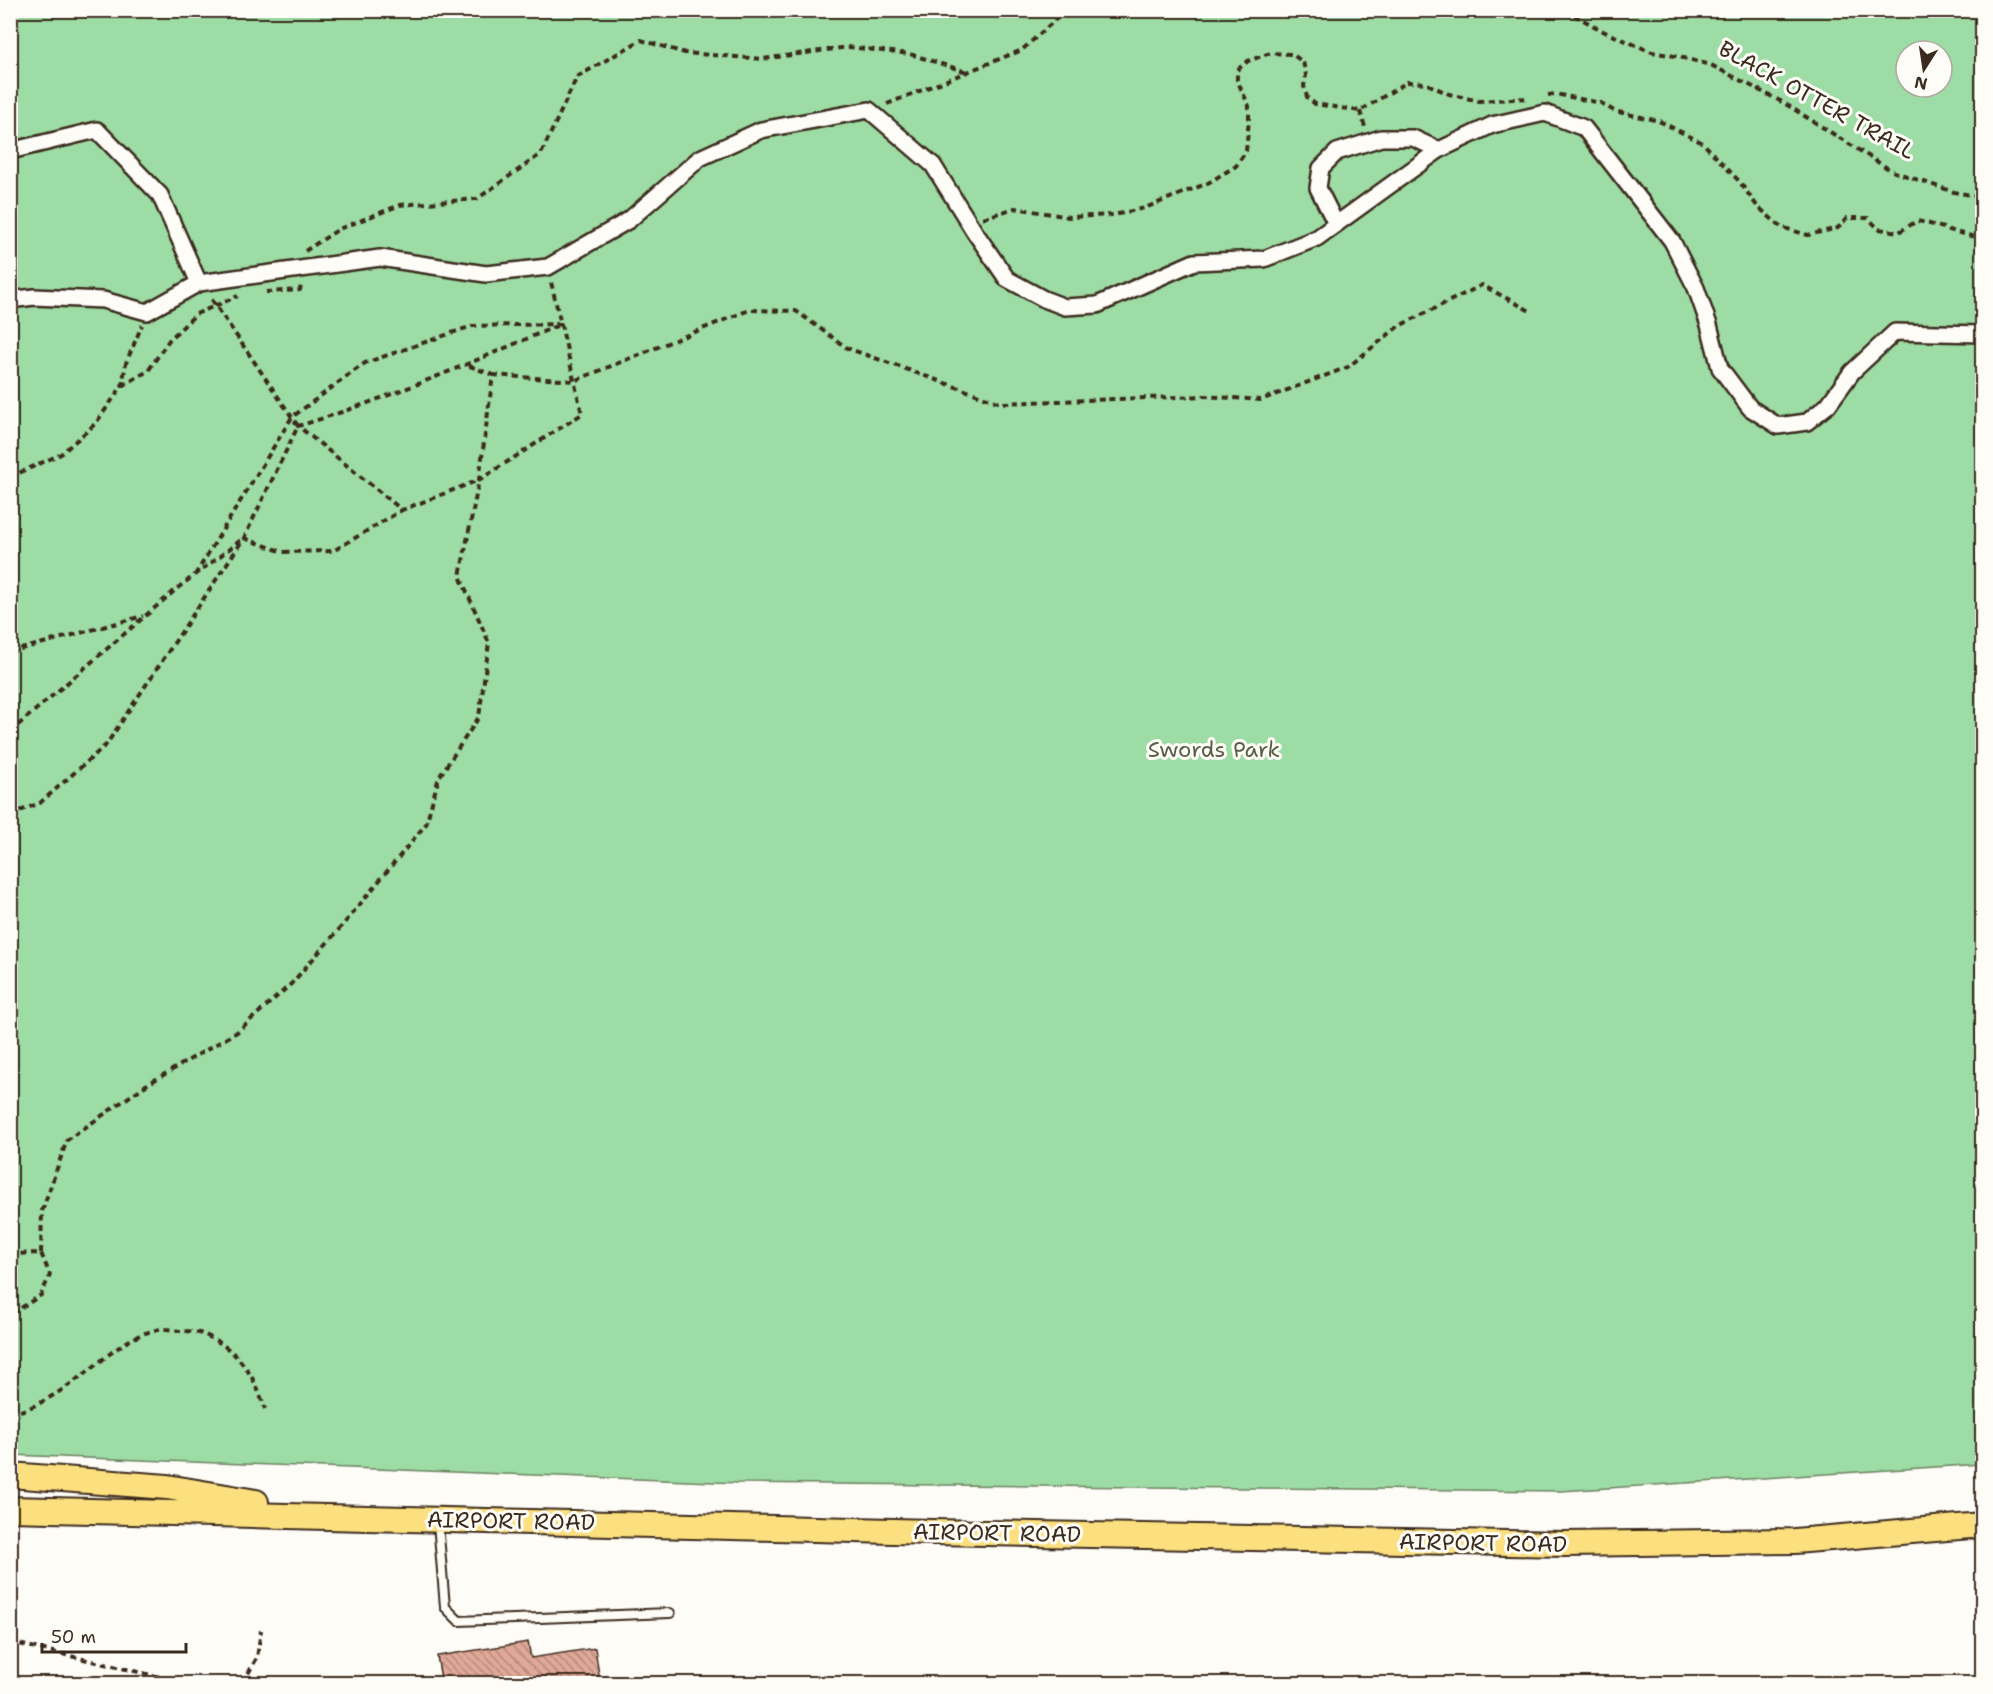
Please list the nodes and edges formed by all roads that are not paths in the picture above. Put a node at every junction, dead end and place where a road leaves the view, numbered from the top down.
1 (1439, 150) junction
2 (10, 151) edge
3 (1336, 224) junction
4 (199, 283) junction
5 (10, 300) edge
6 (1983, 334) edge
7 (10, 1475) edge
8 (10, 1509) edge
9 (341, 1516) junction
10 (438, 1519) junction
11 (1983, 1525) edge
12 (670, 1613) dead end

1 - 3 street
1 - 3 street
1 - 6 street
2 - 4 street
3 - 4 street
4 - 5 street
7 - 9 highway
8 - 9 highway, AIRPORT ROAD
9 - 10 highway, AIRPORT ROAD
10 - 11 highway, AIRPORT ROAD
10 - 12 lane

